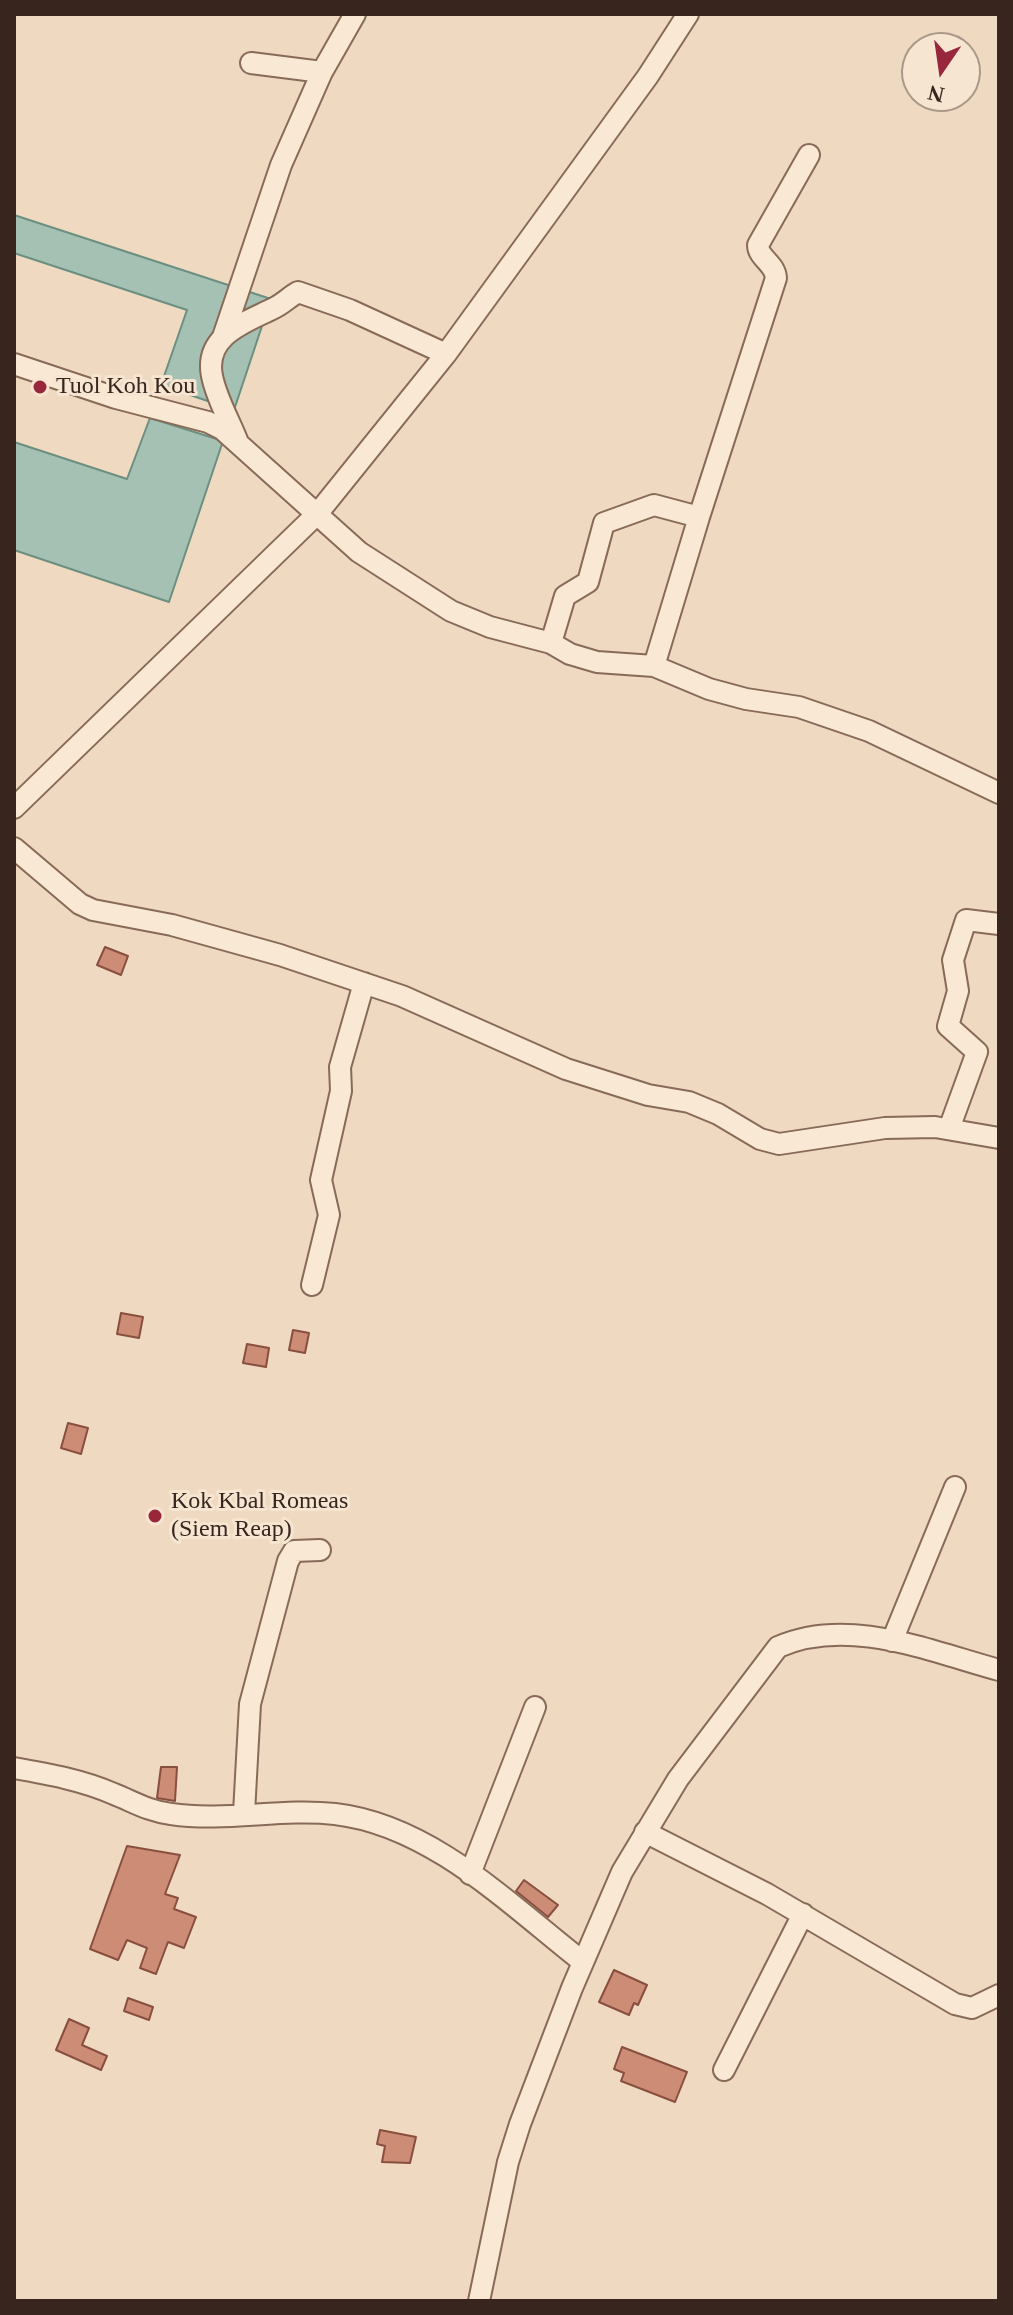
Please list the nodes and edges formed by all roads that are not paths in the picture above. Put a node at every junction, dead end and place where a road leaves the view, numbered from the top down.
1 (355, 14) edge
2 (688, 14) edge
3 (251, 63) dead end
4 (322, 72) junction
5 (809, 155) dead end
6 (223, 337) junction
7 (446, 354) junction
8 (14, 364) edge
9 (239, 444) junction
10 (318, 513) junction
11 (699, 517) junction
12 (551, 643) junction
13 (654, 666) junction
14 (999, 793) edge
15 (14, 808) edge
16 (14, 848) edge
17 (999, 924) edge
18 (364, 983) junction
19 (949, 1129) junction
20 (999, 1138) edge
21 (312, 1285) dead end
22 (955, 1487) dead end
23 (320, 1550) dead end
24 (892, 1641) junction
25 (999, 1670) edge
26 (535, 1707) dead end
27 (14, 1768) edge
28 (244, 1813) junction
29 (645, 1832) junction
30 (470, 1874) junction
31 (803, 1914) junction
32 (583, 1962) junction
33 (999, 1995) edge
34 (724, 2070) dead end
35 (479, 2301) edge

1 - 4 street
2 - 7 street
3 - 4 street
4 - 6 street
5 - 11 street
6 - 7 street
6 - 9 street
7 - 10 street
8 - 9 street
9 - 10 street
10 - 12 street
10 - 15 street
11 - 12 street
11 - 13 street
12 - 13 street
13 - 14 street
16 - 18 street
17 - 19 street
18 - 19 street
18 - 21 street
19 - 20 street
22 - 24 street
23 - 28 street
24 - 25 street
24 - 29 street
26 - 30 street
27 - 28 street
28 - 30 street
29 - 31 street
29 - 32 street
30 - 32 street
31 - 33 street
31 - 34 street
32 - 35 street

